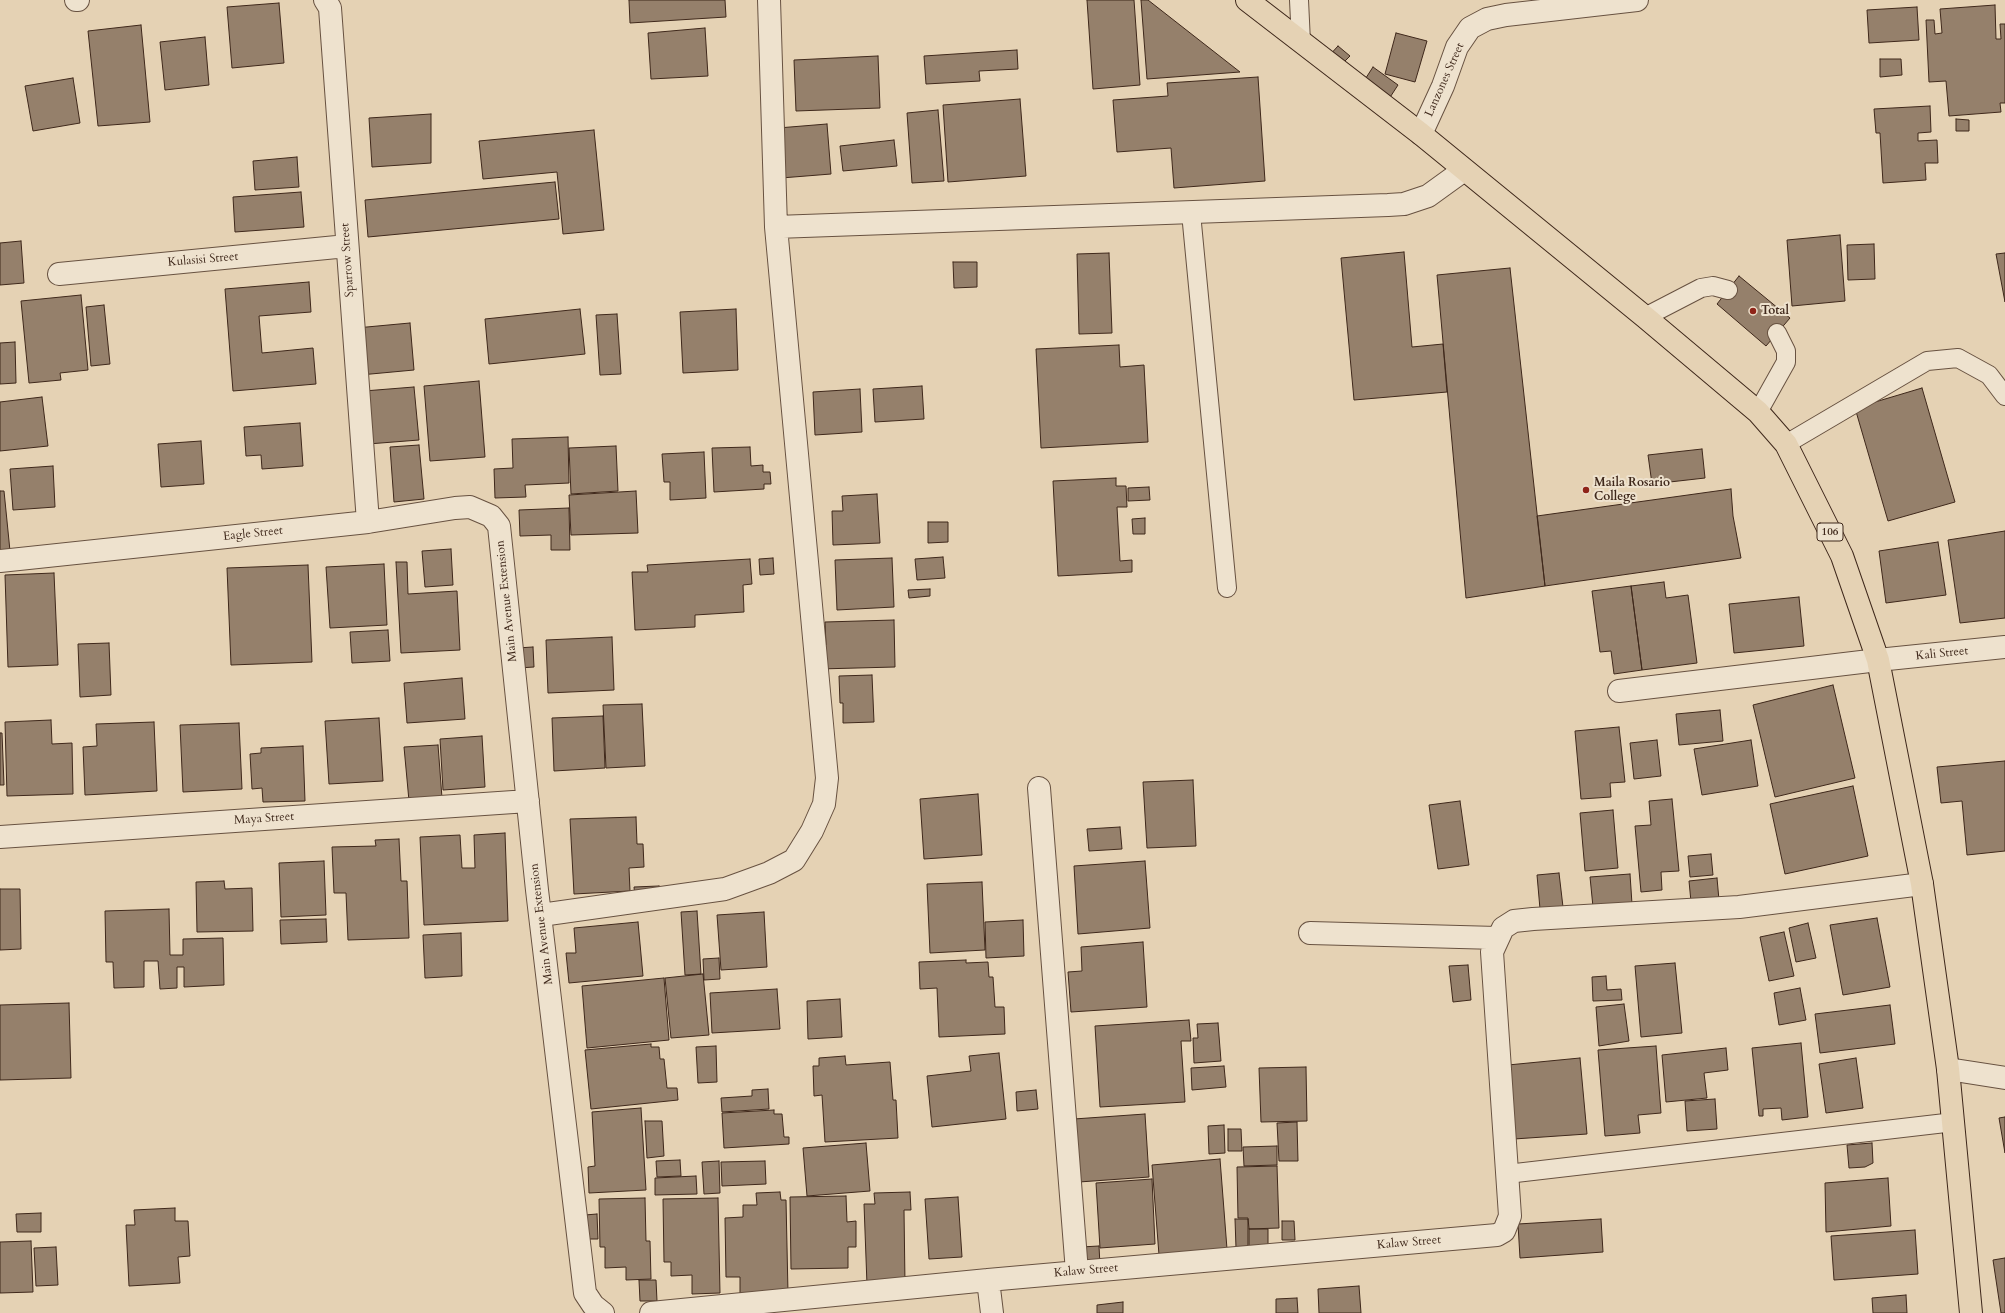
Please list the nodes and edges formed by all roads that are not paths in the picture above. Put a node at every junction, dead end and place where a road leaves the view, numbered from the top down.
1 (325, 0) edge
2 (770, 0) edge
3 (1247, 0) edge
4 (1299, 0) edge
5 (1637, 0) edge
6 (1302, 42) junction
7 (1421, 134) junction
8 (1464, 170) junction
9 (1191, 213) junction
10 (776, 227) junction
11 (347, 246) junction
12 (59, 274) dead end
13 (1728, 290) dead end
14 (1645, 317) junction
15 (1777, 333) dead end
16 (2005, 396) edge
17 (1758, 412) junction
18 (1786, 444) junction
19 (368, 522) junction
20 (499, 526) joint
21 (0, 561) edge
22 (1227, 588) dead end
23 (2005, 647) edge
24 (1878, 660) junction
25 (1619, 691) dead end
26 (1039, 788) dead end
27 (528, 801) junction
28 (0, 837) edge
29 (1922, 884) junction
30 (541, 915) junction
31 (1310, 933) dead end
32 (1497, 938) junction
33 (1948, 1069) junction
34 (2005, 1078) edge
35 (1954, 1122) junction
36 (1507, 1174) junction
37 (1077, 1272) junction
38 (988, 1280) junction
39 (603, 1313) edge
40 (651, 1313) edge
41 (992, 1313) edge
42 (1971, 1313) edge

1 - 11 street, Sparrow Street
2 - 10 street
3 - 6 highway, 106
4 - 6 lane
5 - 7 street, Lanzones Street
6 - 7 highway, 106
7 - 8 highway, 106
8 - 9 street
8 - 14 highway, 106
9 - 10 street
9 - 22 lane
10 - 30 street
11 - 12 street, Kulasisi Street
11 - 19 street, Sparrow Street
13 - 14 lane
14 - 17 highway, 106
15 - 17 lane
16 - 18 lane
17 - 18 highway, 106
18 - 24 highway, 106
19 - 20 street, Eagle Street
19 - 21 street, Eagle Street
20 - 27 street, Main Avenue Extension
23 - 24 street, Kali Street
24 - 25 street, Kali Street
24 - 29 highway, 106
26 - 37 street
27 - 28 street, Maya Street
27 - 30 street, Main Avenue Extension
29 - 32 street
29 - 33 highway, 106
30 - 39 street, Main Avenue Extension
31 - 32 street
32 - 36 street
33 - 34 street
33 - 35 highway, 106
35 - 36 lane
35 - 42 highway, 106
36 - 37 street, Kalaw Street
37 - 38 street, Kalaw Street
38 - 40 street, Kalaw Street
38 - 41 street

